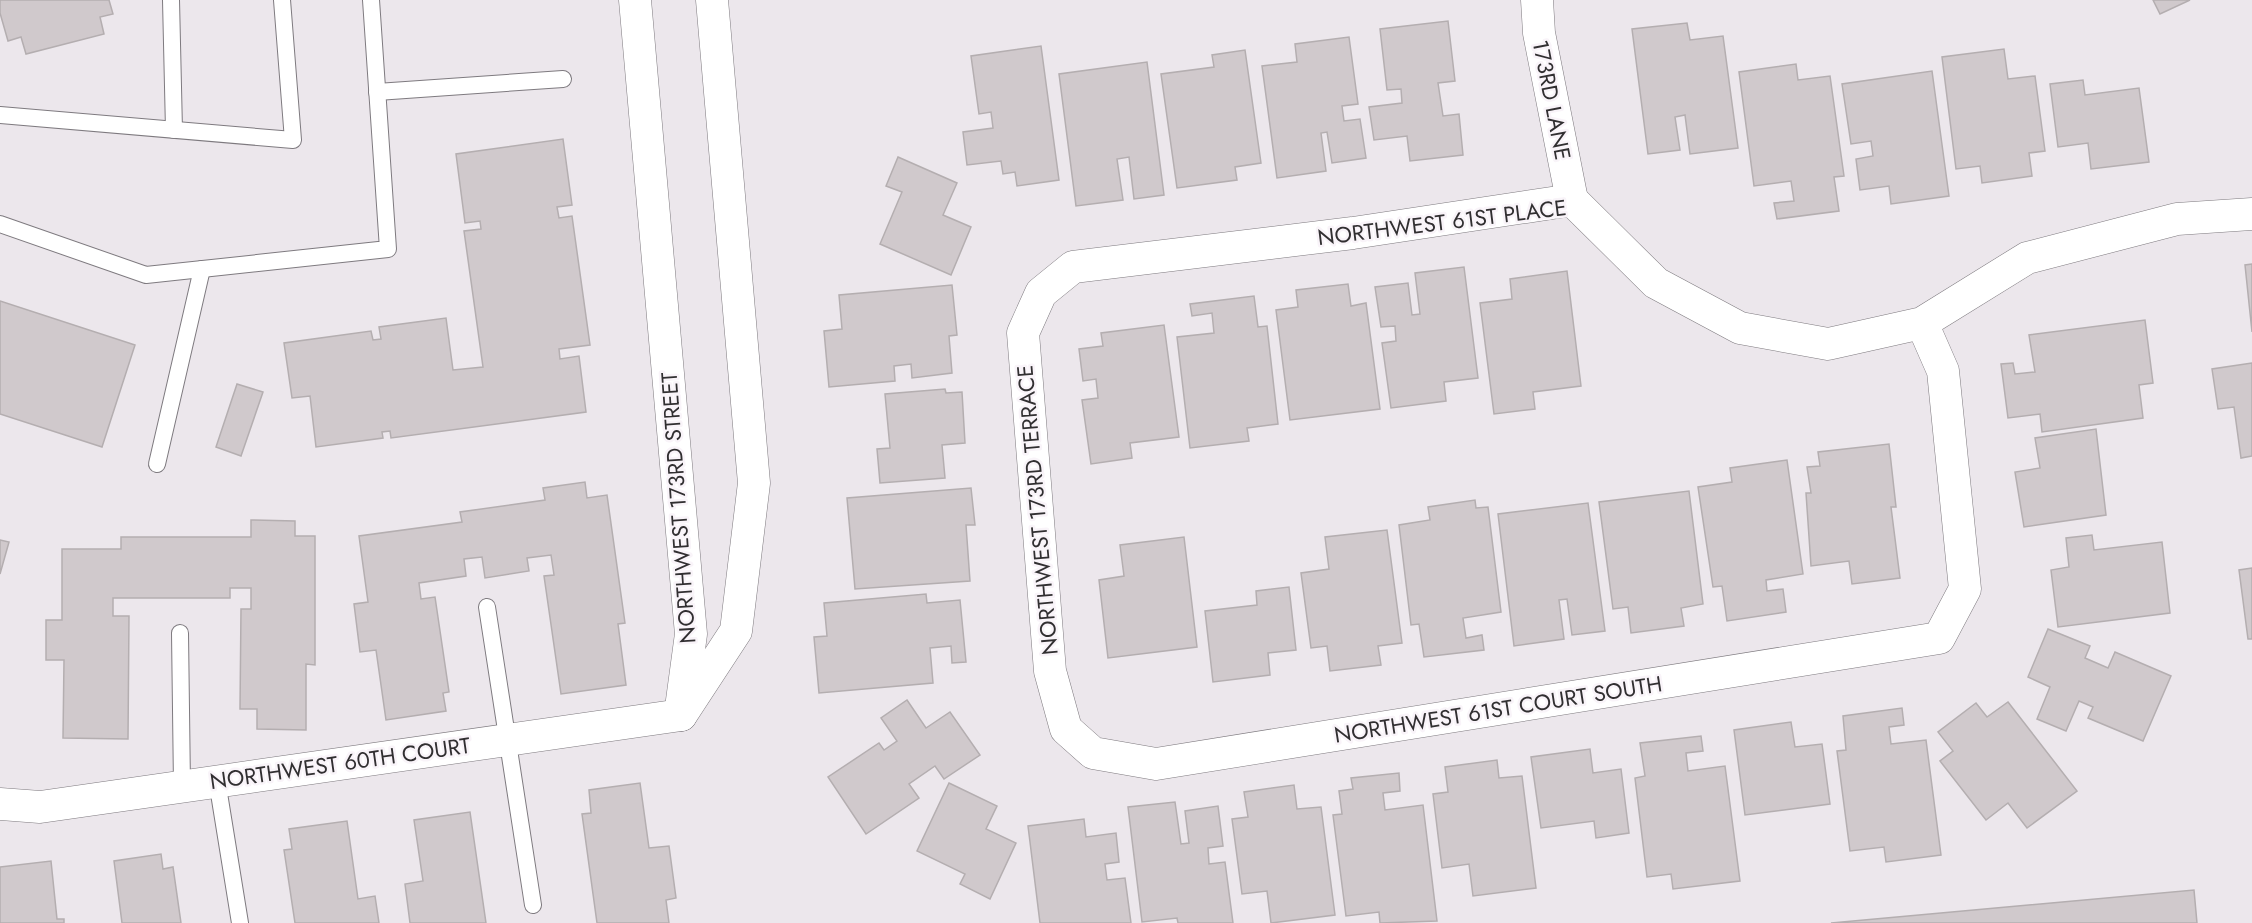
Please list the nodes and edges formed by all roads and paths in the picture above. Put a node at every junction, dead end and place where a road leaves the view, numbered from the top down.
1 (171, 0) edge
2 (282, 0) edge
3 (371, 0) edge
4 (635, 0) edge
5 (712, 0) edge
6 (1538, 0) edge
7 (562, 79) dead end
8 (377, 92) junction
9 (0, 115) edge
10 (174, 130) junction
11 (1572, 200) junction
12 (2252, 214) edge
13 (0, 224) edge
14 (202, 269) junction
15 (1041, 293) joint
16 (1922, 323) junction
17 (158, 464) dead end
18 (487, 606) dead end
19 (180, 633) dead end
20 (681, 715) junction
21 (1066, 729) joint
22 (508, 739) junction
23 (217, 780) junction
24 (182, 786) junction
25 (0, 804) edge
26 (534, 905) dead end
27 (240, 923) edge

1 - 10 lane
2 - 10 lane
3 - 8 lane
4 - 20 street, NORTHWEST 173RD STREET
5 - 20 street, NORTHWEST 173RD STREET
6 - 11 street, 173RD LANE
7 - 8 lane
8 - 14 lane
9 - 10 lane
11 - 15 street, NORTHWEST 61ST PLACE
11 - 16 street, NORTHWEST 61ST PLACE
12 - 16 street, NORTHWEST 61ST PLACE
13 - 14 lane
14 - 17 lane
15 - 21 street, NORTHWEST 173RD TERRACE
16 - 21 street, NORTHWEST 61ST COURT SOUTH
18 - 22 lane
19 - 24 lane
20 - 22 street, NORTHWEST 60TH COURT
22 - 23 street, NORTHWEST 60TH COURT
22 - 26 lane
23 - 24 street, NORTHWEST 60TH COURT
23 - 27 lane
24 - 25 street, NORTHWEST 60TH COURT

